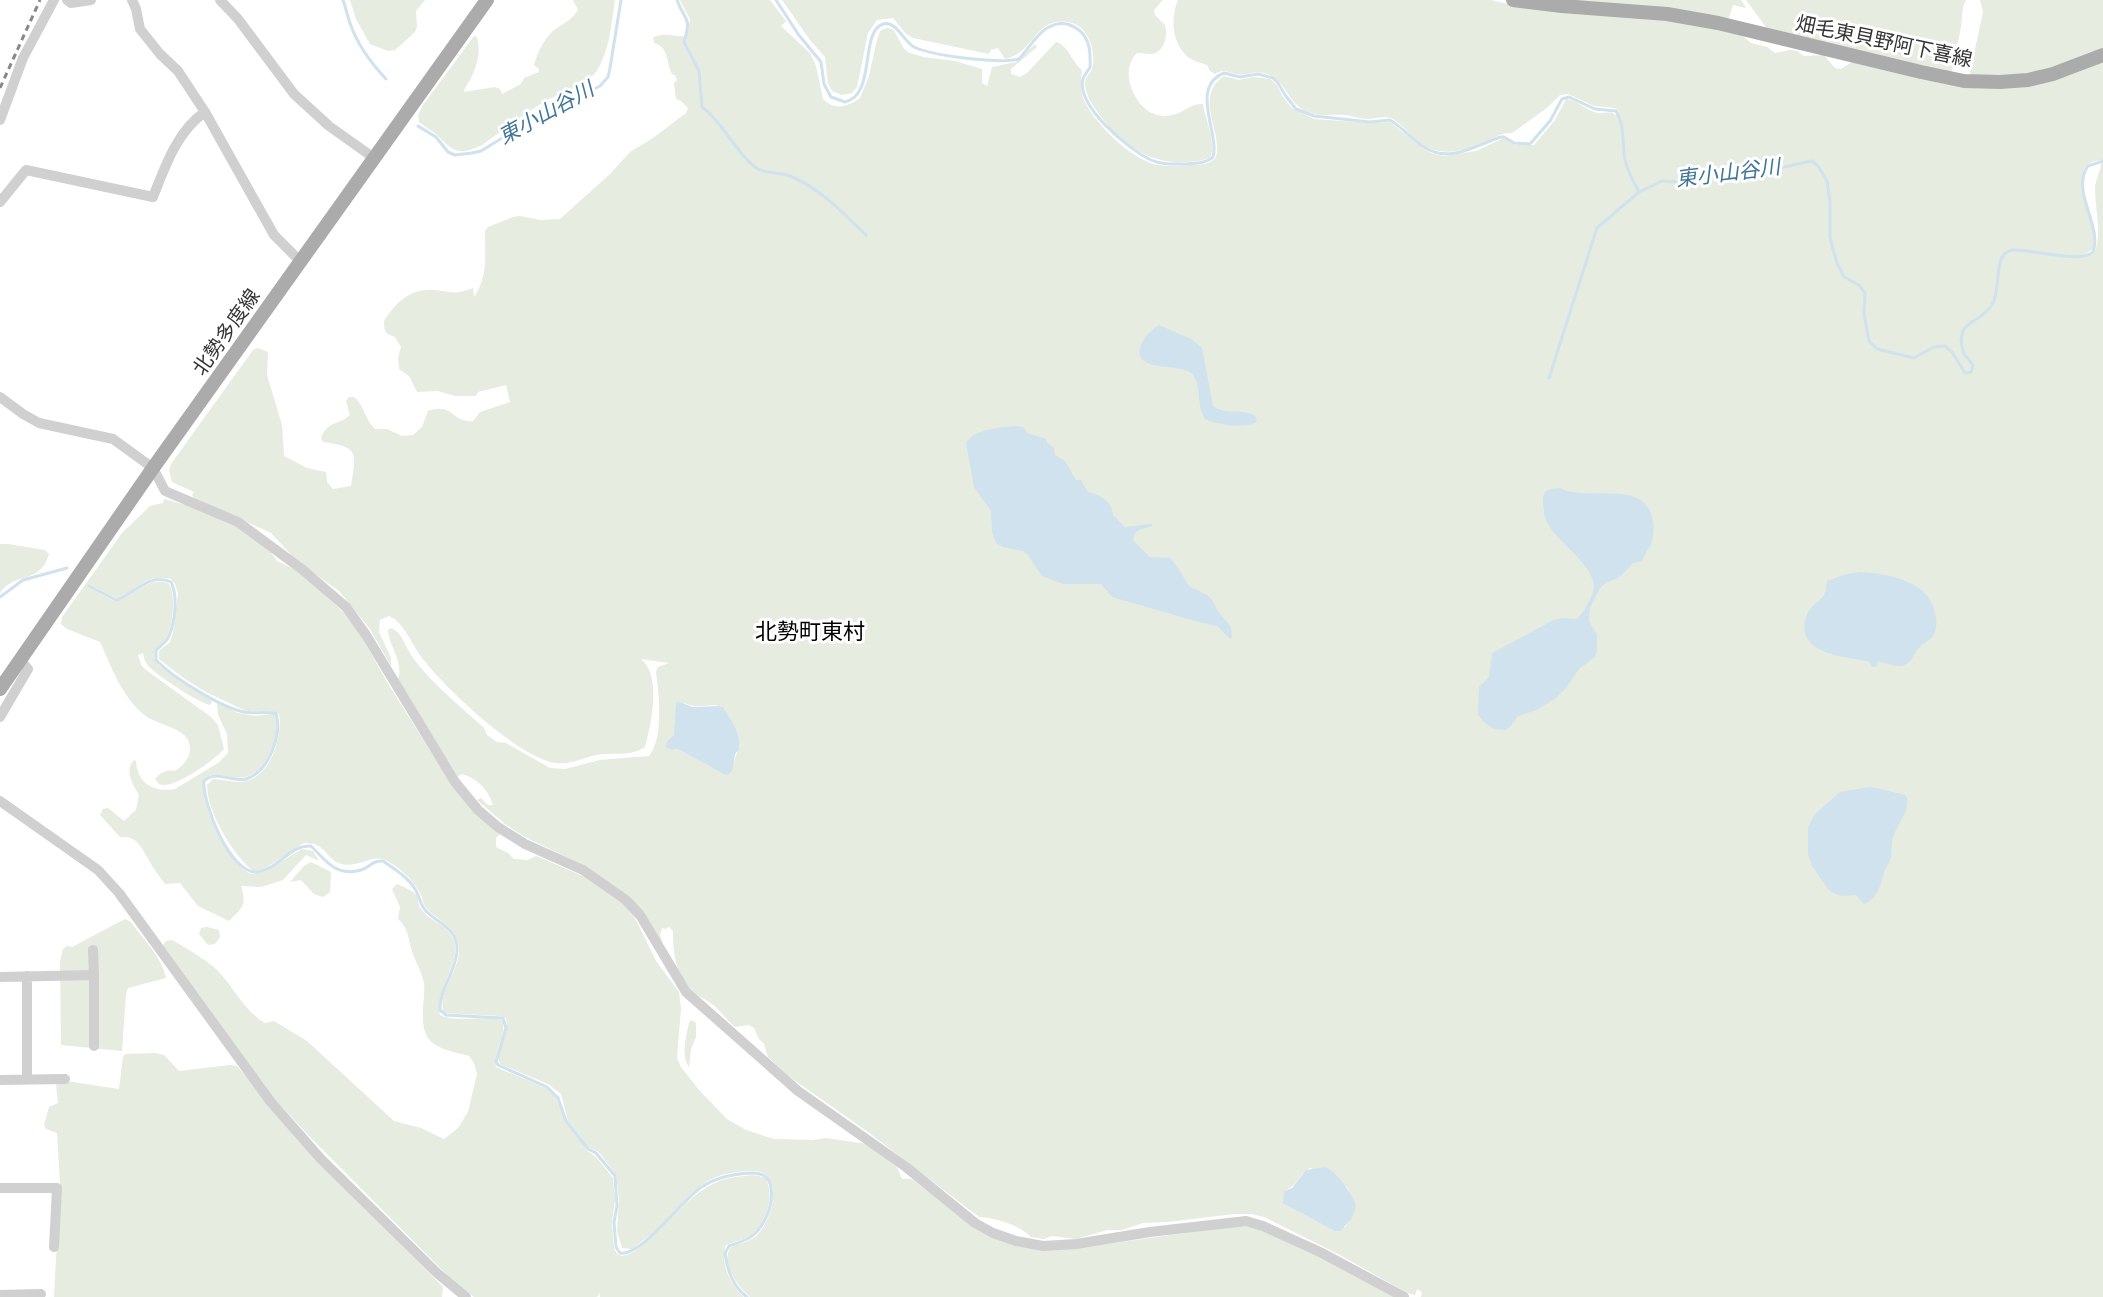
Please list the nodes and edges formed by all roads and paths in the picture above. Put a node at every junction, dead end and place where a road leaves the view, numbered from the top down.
1 (54, 0) edge
2 (67, 0) edge
3 (91, 0) edge
4 (132, 0) edge
5 (220, 0) edge
6 (487, 0) edge
7 (1513, 0) edge
8 (2103, 55) edge
9 (204, 112) junction
10 (0, 120) edge
11 (374, 158) junction
12 (0, 202) edge
13 (300, 261) junction
14 (0, 397) edge
15 (153, 468) junction
16 (21, 661) junction
17 (2, 682) edge
18 (0, 717) edge
19 (0, 801) edge
20 (93, 950) dead end
21 (94, 975) junction
22 (27, 976) junction
23 (0, 977) edge
24 (94, 1046) dead end
25 (27, 1079) junction
26 (65, 1079) dead end
27 (0, 1080) edge
28 (0, 1188) edge
29 (54, 1247) dead end
30 (41, 1294) dead end
31 (8, 1296) edge
32 (465, 1297) edge
33 (1404, 1297) edge

1 - 10 street
2 - 3 street
4 - 9 street
5 - 11 street
6 - 11 main road, 北勢多度線
7 - 8 main road, 畑毛東貝野阿下喜線
9 - 12 street
9 - 13 street
11 - 13 main road, 北勢多度線
13 - 15 main road, 北勢多度線
14 - 15 street
15 - 16 main road, 北勢多度線
15 - 33 street
16 - 17 main road, 北勢多度線
16 - 18 street
19 - 32 street
20 - 21 street
21 - 22 street
21 - 24 street
22 - 23 street
22 - 25 street
25 - 26 street
25 - 27 street
28 - 29 street
30 - 31 street

